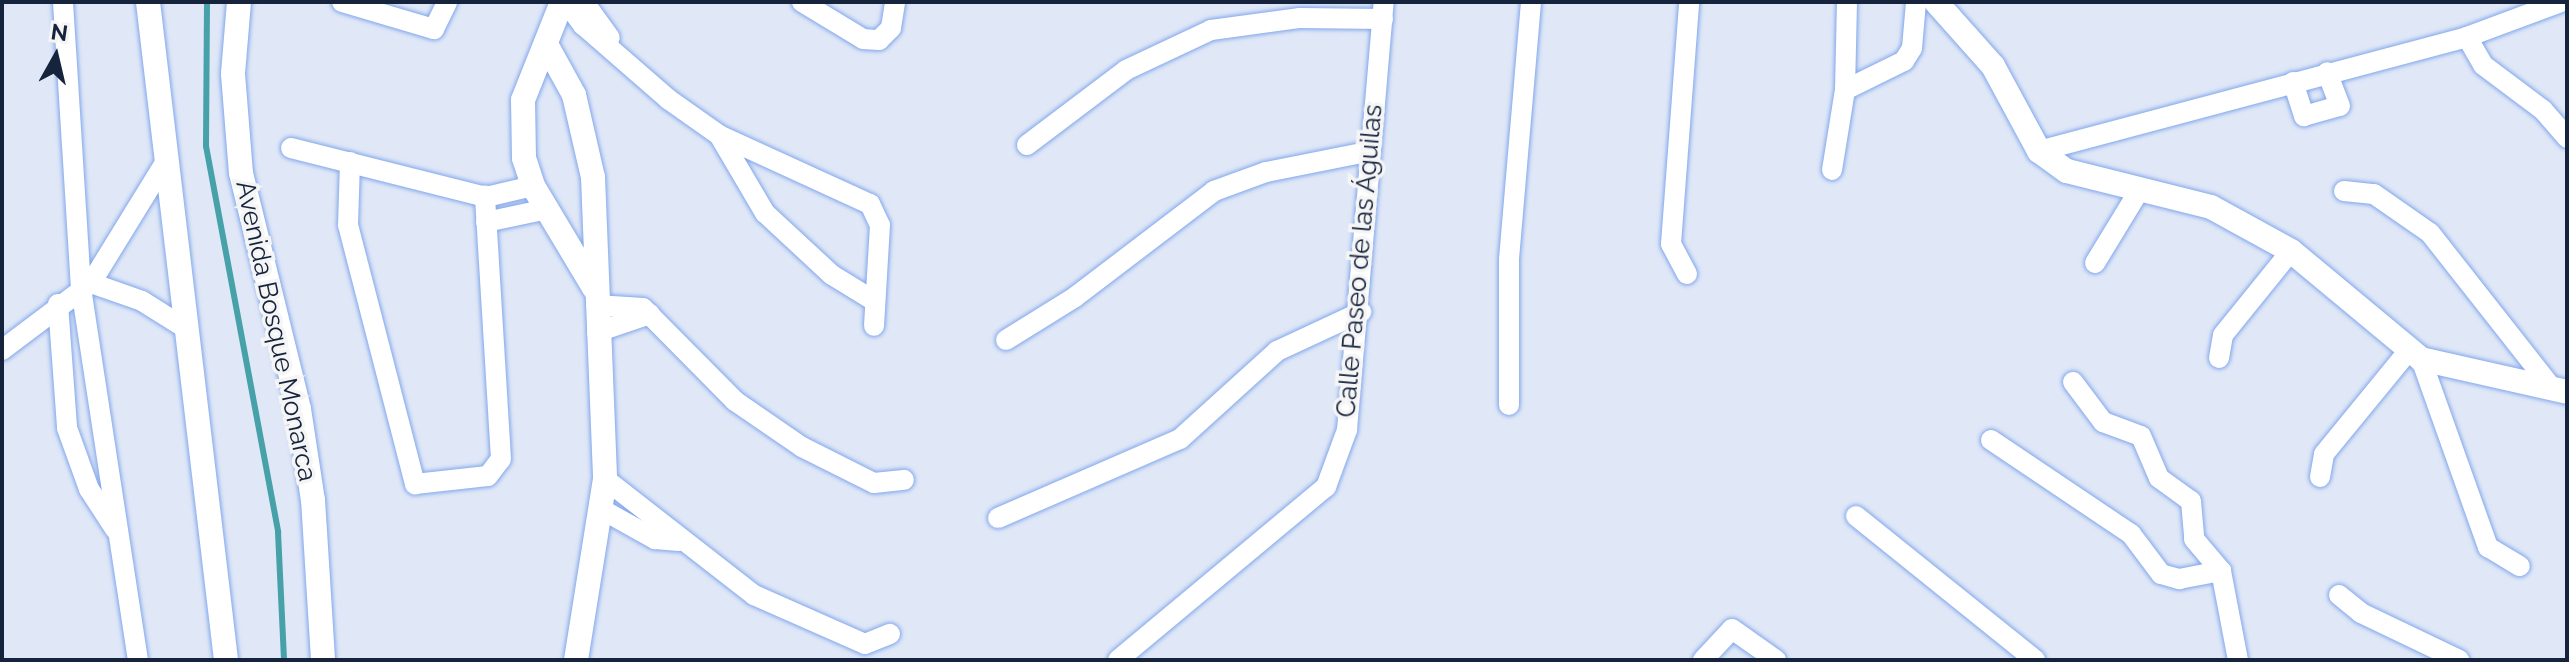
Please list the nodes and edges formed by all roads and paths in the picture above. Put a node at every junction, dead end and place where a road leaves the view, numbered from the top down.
1 (63, 2) edge
2 (148, 2) edge
3 (239, 2) edge
4 (342, 2) edge
5 (447, 2) edge
6 (564, 2) edge
7 (584, 2) edge
8 (802, 2) edge
9 (895, 2) edge
10 (1531, 2) edge
11 (1689, 2) edge
12 (1847, 2) edge
13 (1916, 2) edge
14 (1936, 2) edge
15 (2561, 2) edge
16 (1384, 10) edge
17 (2467, 37) junction
18 (547, 46) junction
19 (615, 47) junction
20 (2327, 72) junction
21 (2293, 82) junction
22 (1845, 90) junction
23 (719, 135) junction
24 (2567, 138) edge
25 (1027, 145) dead end
26 (291, 148) dead end
27 (2039, 151) junction
28 (1367, 152) junction
29 (166, 161) junction
30 (350, 162) junction
31 (1832, 170) dead end
32 (533, 186) junction
33 (2139, 191) junction
34 (2344, 191) dead end
35 (485, 195) junction
36 (594, 206) junction
37 (552, 215) junction
38 (486, 222) junction
39 (2291, 251) junction
40 (2095, 263) dead end
41 (1687, 274) dead end
42 (86, 286) junction
43 (596, 298) junction
44 (871, 299) junction
45 (58, 304) junction
46 (1361, 312) junction
47 (650, 314) junction
48 (874, 326) dead end
49 (185, 328) junction
50 (597, 332) junction
51 (1006, 340) dead end
52 (2, 350) edge
53 (2415, 355) junction
54 (2219, 358) dead end
55 (2073, 382) dead end
56 (2560, 390) edge
57 (1509, 405) dead end
58 (1991, 440) dead end
59 (2320, 477) dead end
60 (605, 479) junction
61 (904, 480) dead end
62 (601, 509) junction
63 (1856, 516) dead end
64 (998, 518) dead end
65 (117, 532) junction
66 (679, 541) junction
67 (2520, 566) dead end
68 (2221, 571) junction
69 (2339, 595) dead end
70 (890, 634) dead end
71 (138, 660) edge
72 (226, 660) edge
73 (323, 660) edge
74 (576, 660) edge
75 (1118, 660) edge
76 (1703, 660) edge
77 (1776, 660) edge
78 (2035, 660) edge
79 (2238, 660) edge
80 (2459, 660) edge

1 - 42 street
2 - 29 street
3 - 73 street, Avenida Bosque Monarca
4 - 5 street
6 - 18 street
6 - 19 street
7 - 19 street
8 - 9 street
10 - 57 street
11 - 41 street
12 - 22 street
13 - 22 street
14 - 27 street
15 - 17 street
16 - 25 street
16 - 28 street, Calle Paseo de las Águilas
17 - 20 street
17 - 24 street
18 - 32 street
18 - 36 street
19 - 23 street
20 - 21 street
20 - 21 street
21 - 27 street
22 - 31 street
23 - 44 street
23 - 44 street
26 - 30 street
27 - 33 street
28 - 46 street, Calle Paseo de las Águilas
28 - 51 street
29 - 42 street
29 - 49 street
30 - 35 street
30 - 38 street
32 - 35 street
32 - 37 street
33 - 39 street
33 - 40 street
34 - 56 street
35 - 38 street
36 - 37 street
36 - 43 street
37 - 38 street
37 - 43 street
39 - 53 street
39 - 54 street
42 - 45 street
42 - 49 street
42 - 65 street
43 - 47 street
43 - 50 street
44 - 48 street
45 - 52 street
45 - 65 street
46 - 64 street
46 - 75 street, Calle Paseo de las Águilas
47 - 50 street
47 - 61 street
49 - 72 street
50 - 60 street
53 - 56 street
53 - 59 street
53 - 67 street
55 - 68 street
58 - 68 street
60 - 62 street
60 - 66 street
62 - 66 street
62 - 74 street
63 - 78 street
65 - 71 street
66 - 70 street
68 - 79 street
69 - 80 street
76 - 77 street

